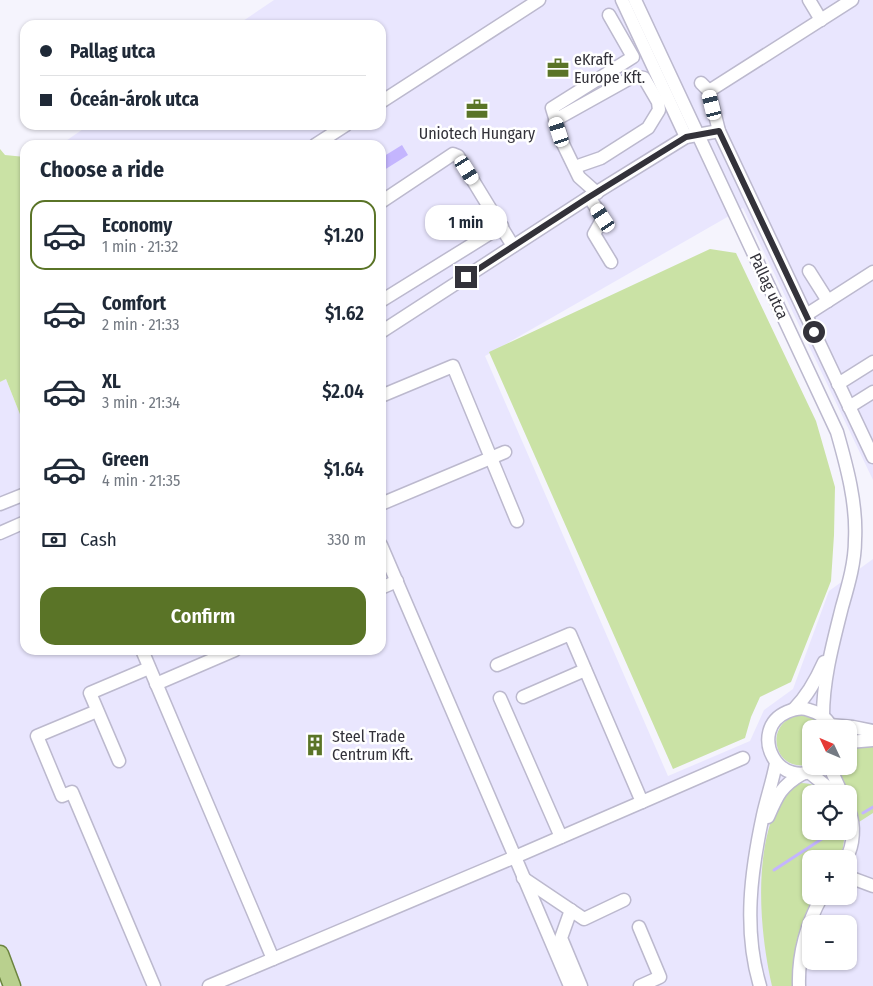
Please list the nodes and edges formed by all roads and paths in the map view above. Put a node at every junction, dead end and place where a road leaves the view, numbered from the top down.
1 (539, 0) edge
2 (622, 0) edge
3 (635, 0) edge
4 (809, 0) edge
5 (852, 0) edge
6 (610, 15) dead end
7 (821, 20) junction
8 (386, 99) edge
9 (555, 120) junction
10 (338, 130) edge
11 (719, 131) junction
12 (692, 135) junction
13 (323, 140) edge
14 (574, 168) junction
15 (593, 195) junction
16 (386, 199) edge
17 (502, 226) junction
18 (514, 246) junction
19 (611, 262) dead end
20 (809, 271) dead end
21 (873, 272) edge
22 (386, 298) edge
23 (828, 301) junction
24 (806, 315) junction
25 (386, 325) edge
26 (873, 362) edge
27 (838, 384) junction
28 (873, 392) edge
29 (386, 394) edge
30 (849, 407) junction
31 (506, 452) dead end
32 (873, 457) edge
33 (491, 458) junction
34 (20, 496) edge
35 (386, 502) edge
36 (0, 504) edge
37 (517, 521) dead end
38 (20, 524) edge
39 (0, 533) edge
40 (386, 556) edge
41 (397, 581) junction
42 (386, 586) edge
43 (833, 642) junction
44 (144, 655) edge
45 (223, 655) edge
46 (497, 665) dead end
47 (150, 668) junction
48 (585, 670) junction
49 (156, 684) junction
50 (523, 697) dead end
51 (500, 698) dead end
52 (794, 709) junction
53 (97, 710) junction
54 (824, 720) edge
55 (828, 720) edge
56 (858, 727) edge
57 (873, 731) edge
58 (873, 740) edge
59 (858, 741) edge
60 (743, 758) dead end
61 (119, 761) dead end
62 (776, 763) junction
63 (802, 774) edge
64 (804, 775) edge
65 (808, 775) edge
66 (824, 785) edge
67 (642, 802) junction
68 (560, 837) junction
69 (758, 838) junction
70 (515, 857) junction
71 (523, 878) junction
72 (857, 880) edge
73 (873, 886) edge
74 (624, 900) dead end
75 (817, 905) edge
76 (571, 910) junction
77 (639, 927) dead end
78 (0, 954) edge
79 (273, 959) junction
80 (12, 986) edge
81 (154, 986) edge
82 (209, 986) edge
83 (570, 986) edge
84 (582, 986) edge
85 (640, 986) edge
86 (760, 986) edge
87 (799, 986) edge

1 - 8 street
2 - 12 street
3 - 12 street, Pallag utca
4 - 7 street
5 - 7 street
6 - 9 street
7 - 11 street, Pallag utca
9 - 14 street
9 - 14 street
10 - 13 street
11 - 12 street
11 - 24 street, Pallag utca
12 - 15 street
12 - 43 street, Pallag utca
14 - 15 street
15 - 18 street
15 - 19 street
16 - 17 street
17 - 18 street
17 - 22 street
18 - 25 street
20 - 23 street
21 - 23 street
23 - 24 street
24 - 27 street, Pallag utca
26 - 27 street
27 - 30 street, Pallag utca
28 - 30 street
29 - 33 street
30 - 32 street, Pallag utca
31 - 33 street
33 - 35 street
33 - 37 street
34 - 36 street
38 - 39 street
40 - 41 street
41 - 42 street
41 - 70 street
43 - 52 street
43 - 55 street
44 - 47 street
45 - 49 street
46 - 48 street
47 - 49 street
47 - 53 street
48 - 50 street
48 - 67 street
49 - 79 street
51 - 68 street
52 - 54 street
52 - 62 street
53 - 61 street
53 - 81 street
56 - 57 street
58 - 59 street
60 - 67 street
62 - 63 street
62 - 69 street
64 - 69 street
65 - 66 street
67 - 68 street
68 - 70 street
69 - 86 street
70 - 71 street
70 - 79 street
71 - 76 street
71 - 83 street
72 - 73 street
74 - 76 street
75 - 87 street
76 - 84 street
77 - 85 street
78 - 80 main road
79 - 82 street

